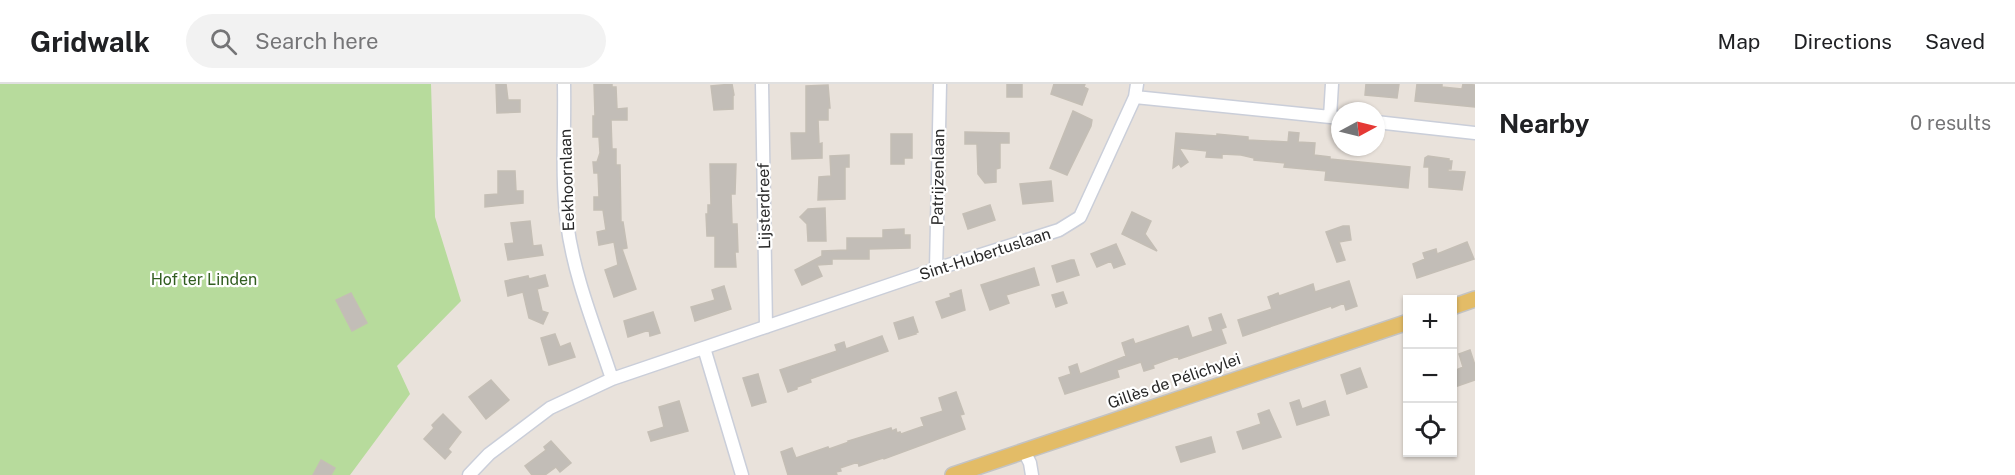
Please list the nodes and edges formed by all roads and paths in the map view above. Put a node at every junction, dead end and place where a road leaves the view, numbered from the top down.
1 (564, 84) edge
2 (762, 84) edge
3 (940, 84) edge
4 (1137, 84) edge
5 (1332, 84) edge
6 (1136, 98) junction
7 (1334, 102) edge
8 (1331, 117) edge
9 (1385, 123) edge
10 (1475, 133) edge
11 (936, 269) junction
12 (1475, 299) edge
13 (1457, 304) edge
14 (1403, 323) edge
15 (766, 327) junction
16 (704, 348) junction
17 (612, 379) junction
18 (1024, 451) junction
19 (469, 475) edge
20 (742, 475) edge
21 (953, 475) edge
22 (1032, 475) edge

1 - 17 street, Eekhoornlaan
2 - 15 street, Lijsterdreef
3 - 11 street, Patrijzenlaan
4 - 6 street
5 - 7 street
6 - 8 street
6 - 11 street, Sint-Hubertuslaan
9 - 10 street
11 - 15 street, Sint-Hubertuslaan
12 - 13 main road
14 - 18 main road, Gillès de Pélichylei
15 - 16 street, Sint-Hubertuslaan
16 - 17 street, Sint-Hubertuslaan
16 - 20 street
17 - 19 street, Sint-Hubertuslaan
18 - 21 main road, Gillès de Pélichylei
18 - 22 street

